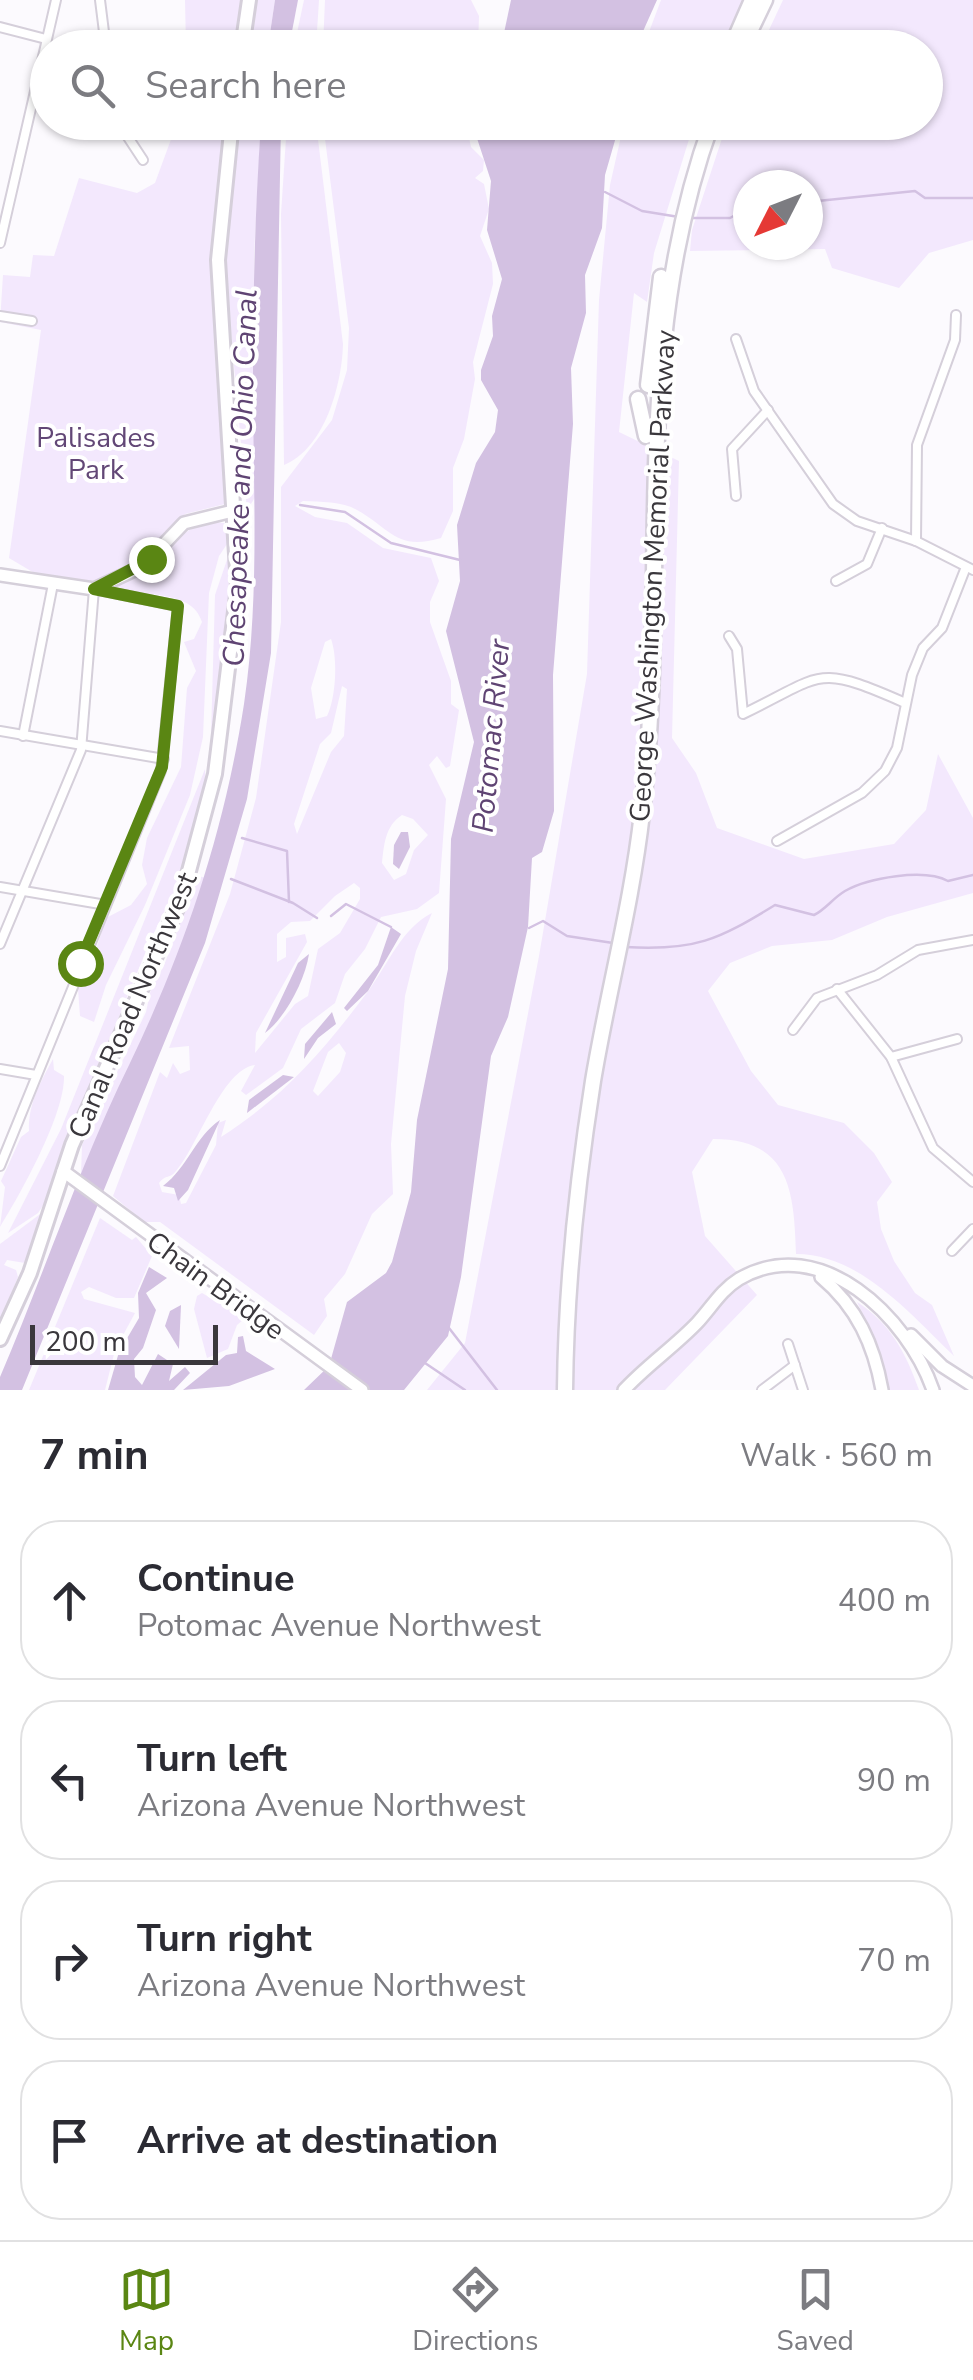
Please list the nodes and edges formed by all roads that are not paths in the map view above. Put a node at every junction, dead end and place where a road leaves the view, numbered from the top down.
1 (56, 0) edge
2 (100, 0) edge
3 (249, 0) edge
4 (752, 0) edge
5 (765, 0) edge
6 (0, 27) edge
7 (48, 30) edge
8 (104, 30) edge
9 (245, 30) edge
10 (739, 30) edge
11 (751, 30) edge
12 (30, 35) edge
13 (30, 98) edge
14 (130, 140) edge
15 (230, 140) edge
16 (699, 140) edge
17 (703, 140) edge
18 (696, 153) junction
19 (144, 160) dead end
20 (4, 195) edge
21 (0, 243) edge
22 (666, 271) junction
23 (656, 311) junction
24 (956, 315) dead end
25 (0, 316) edge
26 (32, 320) dead end
27 (736, 339) dead end
28 (642, 341) dead end
29 (638, 399) dead end
30 (768, 410) junction
31 (646, 436) junction
32 (736, 496) dead end
33 (237, 510) junction
34 (882, 528) junction
35 (916, 541) junction
36 (969, 568) edge
37 (0, 576) edge
38 (836, 581) dead end
39 (52, 584) junction
40 (94, 589) junction
41 (729, 636) dead end
42 (904, 702) junction
43 (0, 732) edge
44 (23, 736) junction
45 (82, 746) junction
46 (164, 759) junction
47 (776, 841) dead end
48 (626, 885) junction
49 (0, 887) edge
50 (22, 891) junction
51 (106, 905) junction
52 (973, 940) edge
53 (0, 944) edge
54 (838, 990) junction
55 (793, 1030) dead end
56 (957, 1039) dead end
57 (891, 1057) junction
58 (0, 1069) edge
59 (36, 1075) junction
60 (0, 1166) edge
61 (67, 1175) junction
62 (973, 1182) edge
63 (973, 1229) edge
64 (952, 1251) dead end
65 (814, 1271) junction
66 (890, 1317) junction
67 (0, 1338) edge
68 (788, 1344) dead end
69 (561, 1362) junction
70 (796, 1365) junction
71 (973, 1386) edge
72 (362, 1390) edge
73 (557, 1390) edge
74 (565, 1390) edge
75 (624, 1390) edge
76 (762, 1390) edge
77 (803, 1390) edge
78 (882, 1390) edge
79 (929, 1390) edge

1 - 7 street
2 - 8 street
3 - 9 highway
4 - 10 highway
5 - 11 highway
6 - 12 street
13 - 20 street
14 - 19 street
15 - 33 highway, Canal Road Northwest
16 - 18 highway, George Washington Memorial Parkway
17 - 18 highway, George Washington Memorial Parkway
18 - 22 highway, George Washington Memorial Parkway
20 - 21 street
22 - 23 highway, George Washington Memorial Parkway
22 - 48 highway, George Washington Memorial Parkway
23 - 28 highway
23 - 31 highway, George Washington Memorial Parkway
24 - 35 street
25 - 26 street
27 - 30 street
29 - 31 highway
30 - 32 street
30 - 34 street
31 - 48 highway, George Washington Memorial Parkway
33 - 40 main road
33 - 61 highway, Canal Road Northwest
34 - 35 street
34 - 38 street
35 - 36 street
36 - 42 street
37 - 39 main road
39 - 40 main road
39 - 44 street
40 - 45 street
40 - 46 street
41 - 42 street
42 - 47 street
43 - 44 street
44 - 45 street
45 - 46 street
45 - 50 street
46 - 51 street
48 - 69 highway, George Washington Memorial Parkway
49 - 50 street
50 - 51 street
50 - 53 street
51 - 59 street
52 - 54 street
54 - 55 street
54 - 57 street
56 - 57 street
57 - 62 street
58 - 59 street
59 - 60 street
61 - 67 highway, Canal Road Northwest
61 - 72 main road, Chain Bridge
63 - 64 street
65 - 66 main road
65 - 75 main road
65 - 78 main road
66 - 71 main road
66 - 79 main road
68 - 70 street
69 - 73 highway, George Washington Memorial Parkway
69 - 74 highway, George Washington Memorial Parkway
70 - 76 street
70 - 77 street

